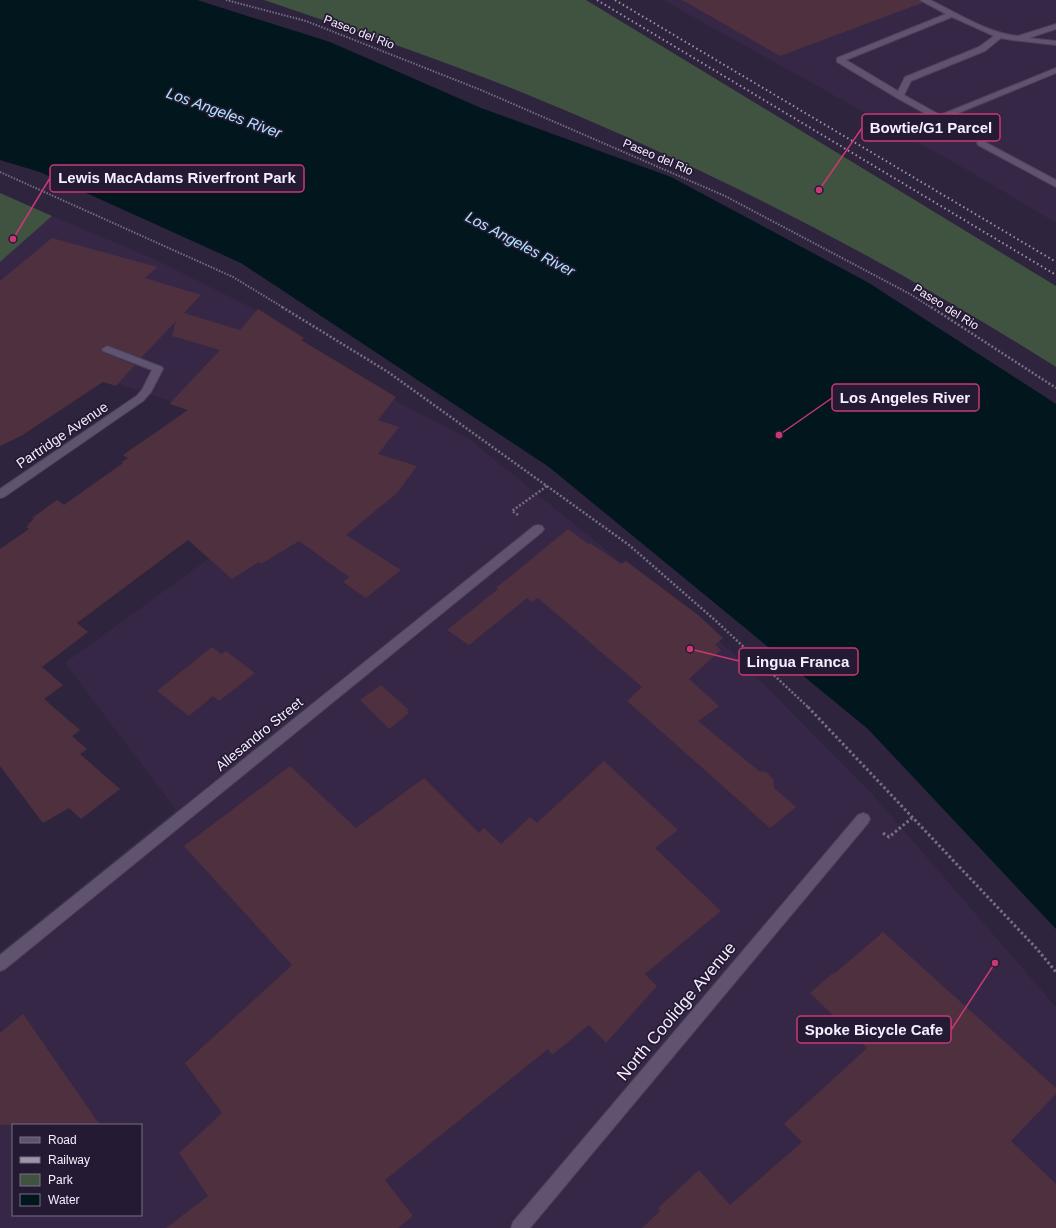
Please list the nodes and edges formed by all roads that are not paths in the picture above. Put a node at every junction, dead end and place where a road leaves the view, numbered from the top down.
1 (924, 0) edge
2 (952, 14) junction
3 (1056, 26) edge
4 (1000, 35) junction
5 (1018, 39) junction
6 (1056, 43) edge
7 (1056, 70) edge
8 (900, 96) junction
9 (981, 142) dead end
10 (1056, 184) edge
11 (107, 349) dead end
12 (0, 494) edge
13 (538, 530) dead end
14 (863, 819) road end
15 (0, 964) edge
16 (518, 1228) edge

1 - 2 street
2 - 4 street
2 - 8 street
3 - 5 street
4 - 5 street
4 - 8 street
5 - 6 street
7 - 8 street
9 - 10 street
11 - 12 street, Partridge Avenue
13 - 15 street, Allesandro Street
14 - 16 street, North Coolidge Avenue

